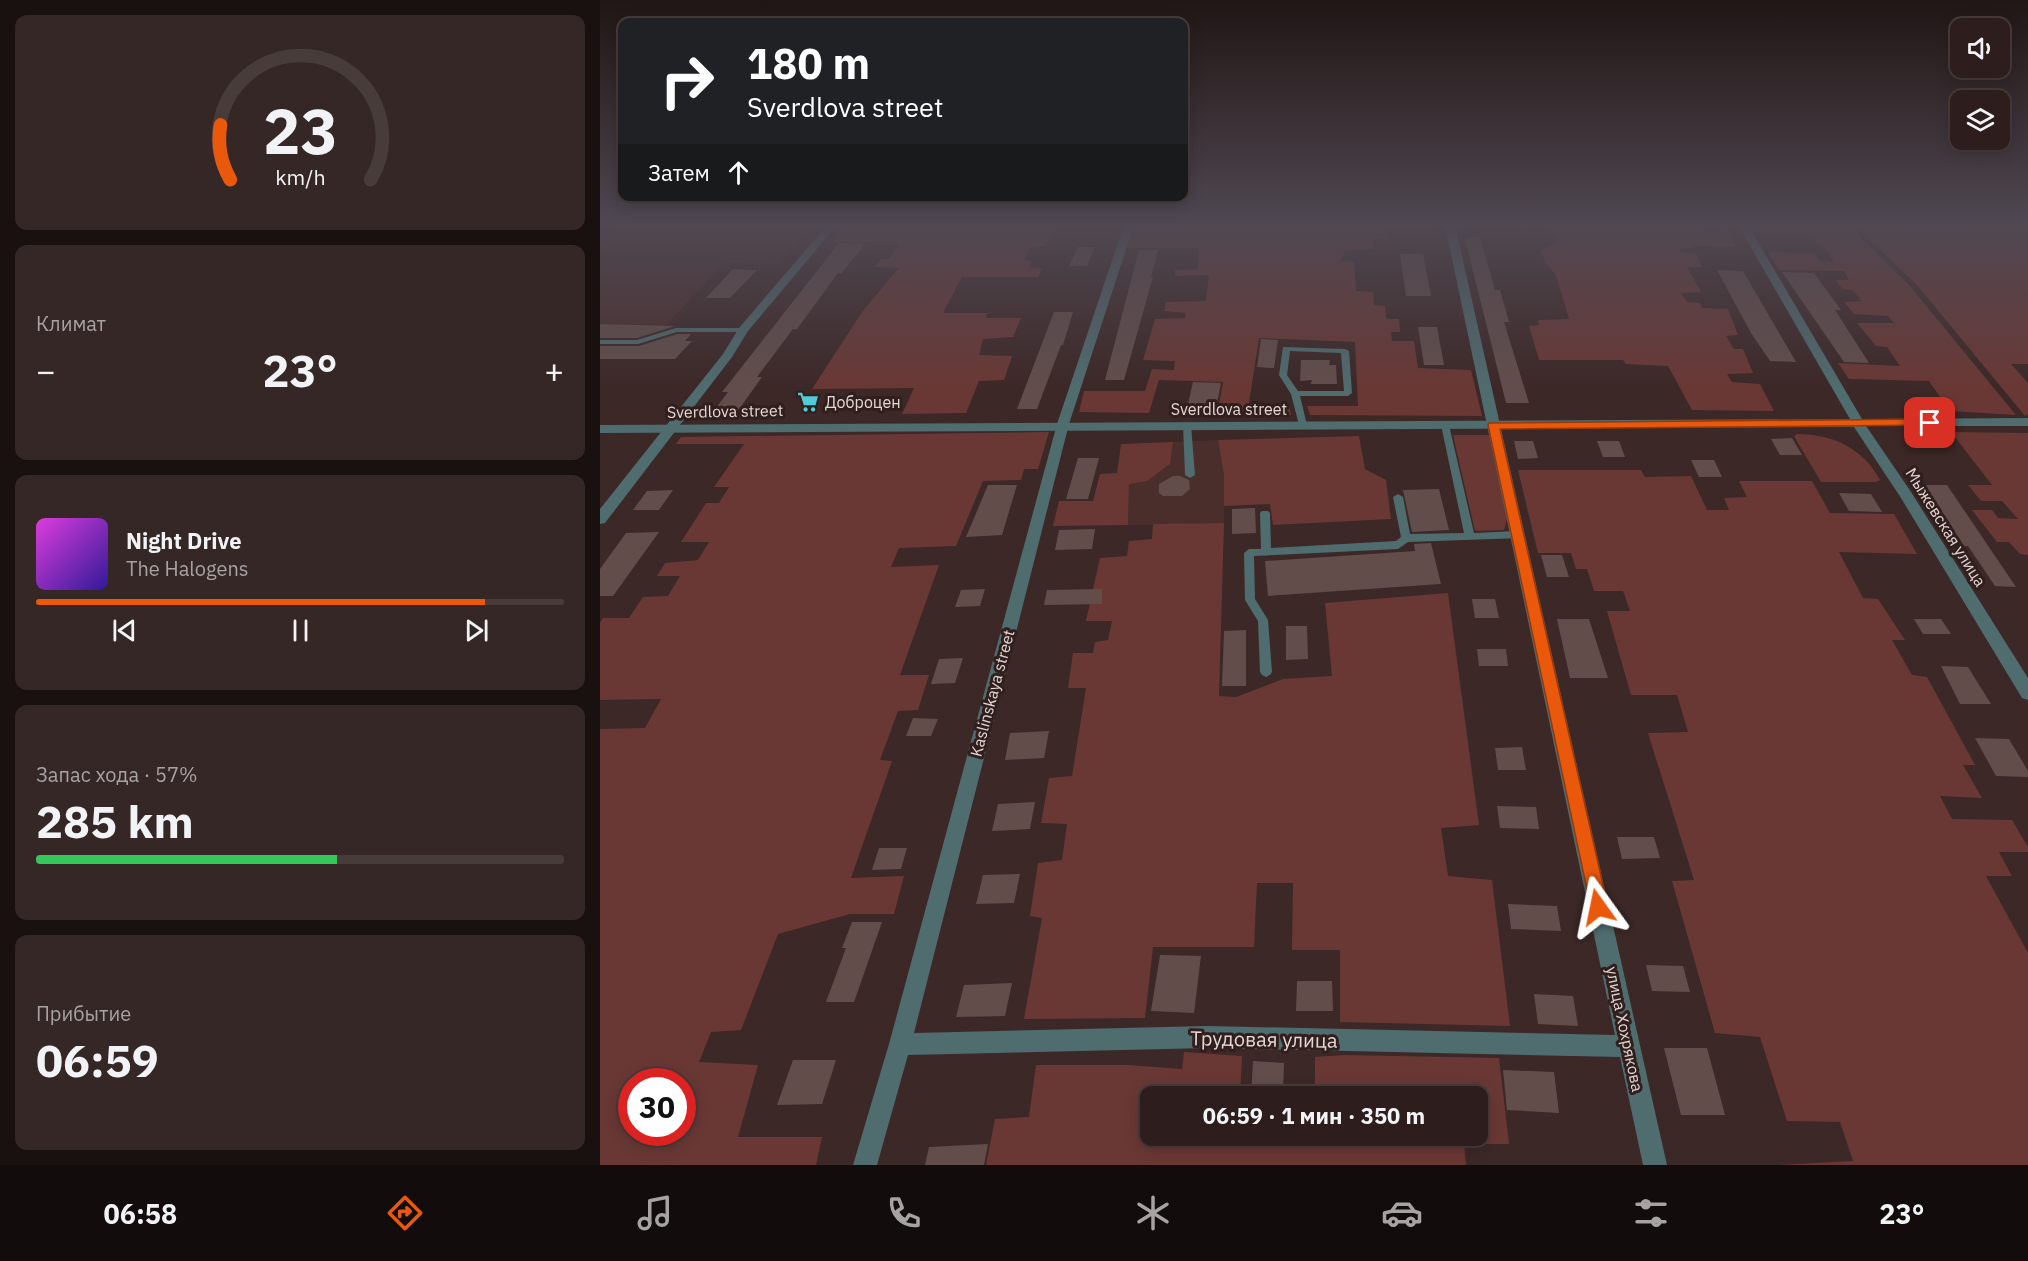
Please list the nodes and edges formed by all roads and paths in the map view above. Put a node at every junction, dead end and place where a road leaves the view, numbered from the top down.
1 (786, 279) edge
2 (1111, 279) edge
3 (1462, 279) edge
4 (1775, 279) edge
5 (743, 330) junction
6 (600, 342) edge
7 (1295, 394) junction
8 (2028, 422) edge
9 (1858, 423) junction
10 (1063, 424) junction
11 (1188, 425) junction
12 (1303, 425) junction
13 (1445, 425) junction
14 (1493, 425) junction
15 (670, 428) junction
16 (600, 429) edge
17 (1190, 475) dead end
18 (1398, 497) dead end
19 (1265, 513) dead end
20 (600, 519) edge
21 (1517, 535) junction
22 (1470, 536) junction
23 (1406, 538) junction
24 (1266, 553) junction
25 (1266, 672) dead end
26 (2028, 693) edge
27 (900, 1044) junction
28 (1629, 1046) junction
29 (865, 1165) edge
30 (1655, 1165) edge

1 - 5 street
2 - 10 street, Kaslinskaya street
3 - 14 street, улица Хохрякова
4 - 9 street, Мыжевская улица
5 - 6 lane
5 - 15 street
7 - 7 lane
7 - 12 lane
8 - 9 street, Sverdlova street
9 - 14 street, Sverdlova street
9 - 26 street, Мыжевская улица
10 - 11 street, Sverdlova street
10 - 15 street, Sverdlova street
10 - 27 street, Kaslinskaya street
11 - 12 street, Sverdlova street
11 - 17 lane
12 - 13 street, Sverdlova street
13 - 14 street, Sverdlova street
13 - 22 lane
14 - 21 street, улица Хохрякова
15 - 16 street, Sverdlova street
15 - 20 street
18 - 23 lane
19 - 24 lane
21 - 22 lane
21 - 28 street, улица Хохрякова
22 - 23 lane
23 - 24 lane
24 - 25 lane
27 - 28 street, Трудовая улица
27 - 29 street, Kaslinskaya street
28 - 30 street, улица Хохрякова

